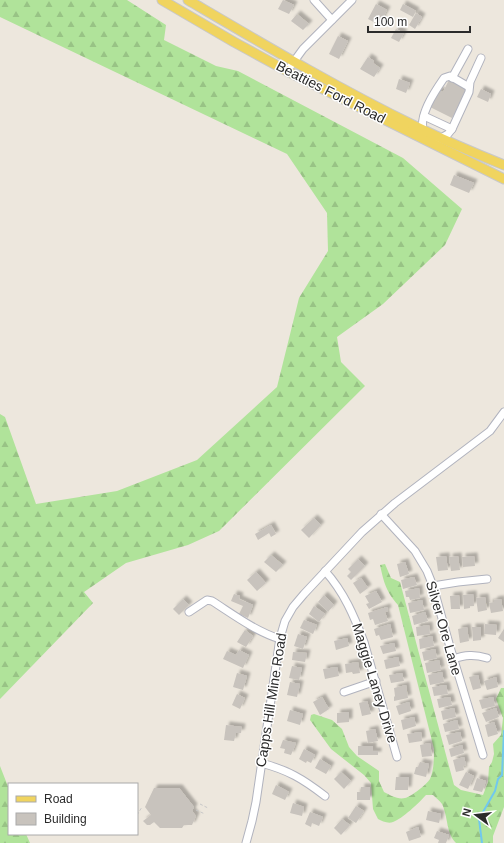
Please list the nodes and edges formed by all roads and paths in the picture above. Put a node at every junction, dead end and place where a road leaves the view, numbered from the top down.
1 (162, 0) edge
2 (188, 0) edge
3 (314, 0) edge
4 (352, 0) edge
5 (332, 20) junction
6 (468, 49) dead end
7 (482, 58) dead end
8 (294, 62) junction
9 (287, 71) junction
10 (452, 78) junction
11 (469, 87) junction
12 (424, 116) junction
13 (422, 129) junction
14 (452, 129) junction
15 (442, 139) junction
16 (429, 142) junction
17 (504, 166) edge
18 (504, 179) edge
19 (504, 412) edge
20 (381, 514) junction
21 (324, 571) junction
22 (487, 579) dead end
23 (434, 586) junction
24 (188, 612) dead end
25 (280, 639) junction
26 (487, 658) dead end
27 (453, 659) junction
28 (376, 682) junction
29 (344, 692) dead end
30 (483, 755) dead end
31 (397, 757) dead end
32 (261, 763) junction
33 (325, 796) dead end
34 (200, 804) dead end
35 (142, 806) dead end
36 (208, 808) dead end
37 (196, 810) dead end
38 (138, 813) edge
39 (205, 814) dead end
40 (246, 843) edge

1 - 9 main road, Beatties Ford Road
2 - 8 main road, Beatties Ford Road
3 - 5 street
4 - 5 street
5 - 8 street
6 - 10 street
7 - 11 street
8 - 9 street
8 - 13 main road, Beatties Ford Road
9 - 16 main road, Beatties Ford Road
10 - 11 street
10 - 12 street
11 - 14 street
12 - 13 street
12 - 14 street
13 - 15 main road, Beatties Ford Road
13 - 16 street
14 - 15 street
15 - 16 street
15 - 17 main road, Beatties Ford Road
16 - 18 main road, Beatties Ford Road
19 - 20 street, Capps Hill Mine Road
20 - 21 street, Capps Hill Mine Road
20 - 23 street, Silver Ore Lane
21 - 25 street, Capps Hill Mine Road
21 - 28 street, Maggie Laney Drive
22 - 23 street
23 - 27 street, Silver Ore Lane
24 - 25 street
25 - 32 street, Capps Hill Mine Road
26 - 27 street
27 - 30 street, Silver Ore Lane
28 - 29 street
28 - 31 street, Maggie Laney Drive
32 - 33 street
32 - 40 street, Capps Hill Mine Road
34 - 36 path
35 - 38 path
37 - 39 path

